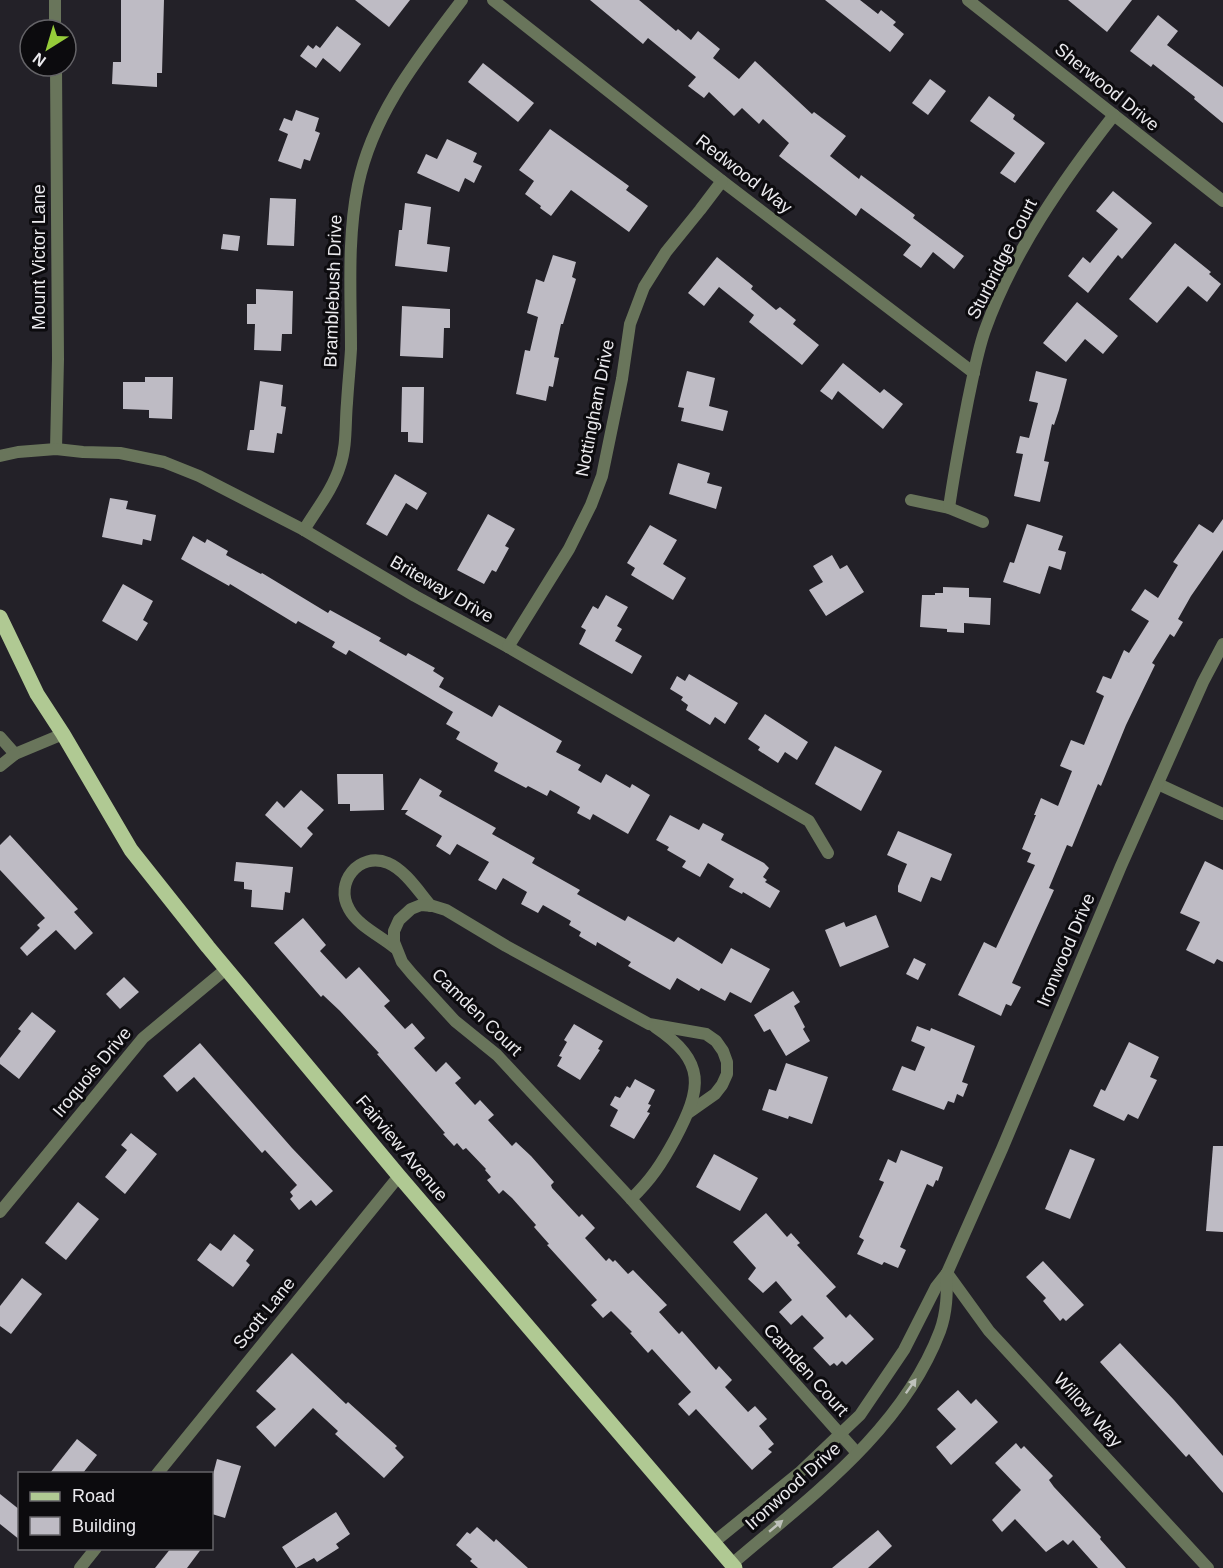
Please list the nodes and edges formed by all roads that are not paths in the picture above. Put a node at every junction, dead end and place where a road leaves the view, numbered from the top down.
1 (55, 0) edge
2 (462, 0) edge
3 (494, 0) edge
4 (968, 0) edge
5 (56, 18) edge
6 (56, 78) edge
7 (1114, 116) junction
8 (722, 181) junction
9 (1223, 201) edge
10 (974, 374) junction
11 (56, 448) junction
12 (0, 456) edge
13 (911, 500) dead end
14 (949, 508) junction
15 (983, 522) dead end
16 (304, 530) junction
17 (0, 616) edge
18 (1223, 644) edge
19 (508, 647) junction
20 (63, 734) junction
21 (0, 737) edge
22 (15, 754) junction
23 (0, 766) edge
24 (1158, 783) junction
25 (1223, 814) edge
26 (828, 853) dead end
27 (431, 906) junction
28 (395, 948) junction
29 (226, 969) junction
30 (649, 1024) junction
31 (688, 1113) junction
32 (399, 1176) junction
33 (631, 1199) junction
34 (0, 1212) edge
35 (947, 1273) junction
36 (840, 1435) junction
37 (857, 1453) junction
38 (158, 1472) edge
39 (714, 1542) junction
40 (94, 1550) edge
41 (733, 1566) edge
42 (80, 1568) edge
43 (1208, 1568) edge

1 - 5 street
2 - 16 street, Bramblebush Drive
3 - 8 street, Redwood Way
4 - 7 street, Sherwood Drive
6 - 11 street, Mount Victor Lane
7 - 9 street, Sherwood Drive
7 - 10 street, Sturbridge Court
8 - 10 street, Redwood Way
8 - 19 street, Nottingham Drive
10 - 14 street, Sturbridge Court
11 - 12 street, Briteway Drive
11 - 16 street, Briteway Drive
13 - 14 street
14 - 15 street
16 - 19 street, Briteway Drive
17 - 20 main road, Fairview Avenue
18 - 24 street, Ironwood Drive
19 - 26 street, Briteway Drive
20 - 22 street
20 - 29 main road, Fairview Avenue
21 - 22 street
22 - 23 street
24 - 25 street
24 - 35 street, Ironwood Drive
27 - 28 street
27 - 28 street
27 - 30 street
28 - 33 street, Camden Court
29 - 32 main road, Fairview Avenue
29 - 34 street, Iroquois Drive
30 - 31 street
30 - 31 street
31 - 33 street
32 - 38 street, Scott Lane
32 - 39 main road, Fairview Avenue
33 - 36 street, Camden Court
35 - 36 street, Ironwood Drive
37 -> 35 street, Ironwood Drive
35 - 43 street, Willow Way
36 - 37 street, Camden Court
36 - 39 street, Ironwood Drive
41 -> 37 street, Ironwood Drive
39 - 41 main road, Fairview Avenue
40 - 42 street

